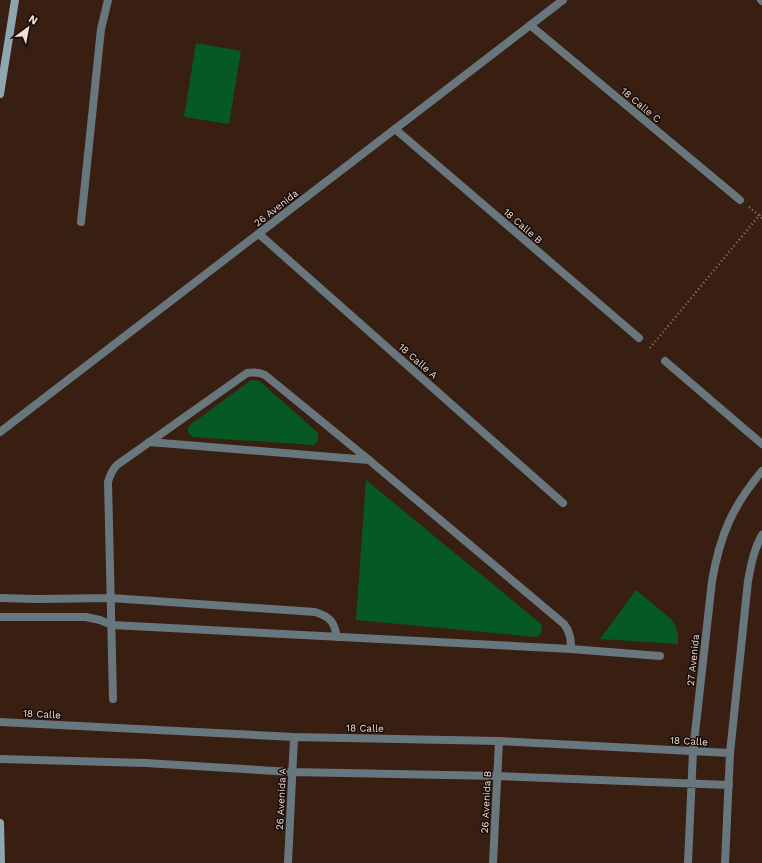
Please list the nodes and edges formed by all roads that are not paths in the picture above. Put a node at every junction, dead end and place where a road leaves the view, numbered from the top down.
1 (15, 0) edge
2 (108, 0) edge
3 (564, 0) edge
4 (530, 25) junction
5 (0, 94) edge
6 (395, 129) junction
7 (740, 200) dead end
8 (81, 222) dead end
9 (259, 234) junction
10 (639, 338) dead end
11 (665, 361) road end
12 (0, 432) edge
13 (149, 442) junction
14 (762, 444) edge
15 (369, 460) junction
16 (762, 471) edge
17 (563, 503) dead end
18 (762, 535) edge
19 (0, 598) edge
20 (111, 598) junction
21 (0, 617) edge
22 (112, 626) junction
23 (337, 637) junction
24 (571, 649) junction
25 (660, 656) dead end
26 (113, 699) dead end
27 (0, 722) edge
28 (294, 737) junction
29 (499, 741) junction
30 (693, 751) junction
31 (730, 753) junction
32 (0, 759) edge
33 (292, 772) junction
34 (497, 776) junction
35 (692, 783) junction
36 (729, 785) junction
37 (0, 823) edge
38 (2, 863) edge
39 (288, 863) edge
40 (493, 863) edge
41 (688, 863) edge
42 (725, 863) edge

1 - 5 main road
2 - 8 street
3 - 4 street, 26 Avenida
4 - 6 street, 26 Avenida
4 - 7 street, 18 Calle C
6 - 9 street, 26 Avenida
6 - 10 street, 18 Calle B
9 - 12 street, 26 Avenida
9 - 17 street, 18 Calle A
11 - 14 street
13 - 15 street
13 - 15 street
13 - 20 street
15 - 24 street
16 - 30 street, 27 Avenida
18 - 31 street
19 - 20 street
20 - 22 street
20 - 23 street
21 - 22 street
22 - 23 street
22 - 26 street
23 - 24 street
24 - 25 street
27 - 28 street, 18 Calle
28 - 29 street, 18 Calle
28 - 33 street, 26 Avenida A
29 - 30 street, 18 Calle
29 - 34 street, 26 Avenida B
30 - 31 street, 18 Calle
30 - 35 street, 27 Avenida
31 - 36 street
32 - 33 street
33 - 34 street
33 - 39 street, 26 Avenida A
34 - 35 street
34 - 40 street, 26 Avenida B
35 - 36 street
35 - 41 street, 27 Avenida
36 - 42 street
37 - 38 main road

